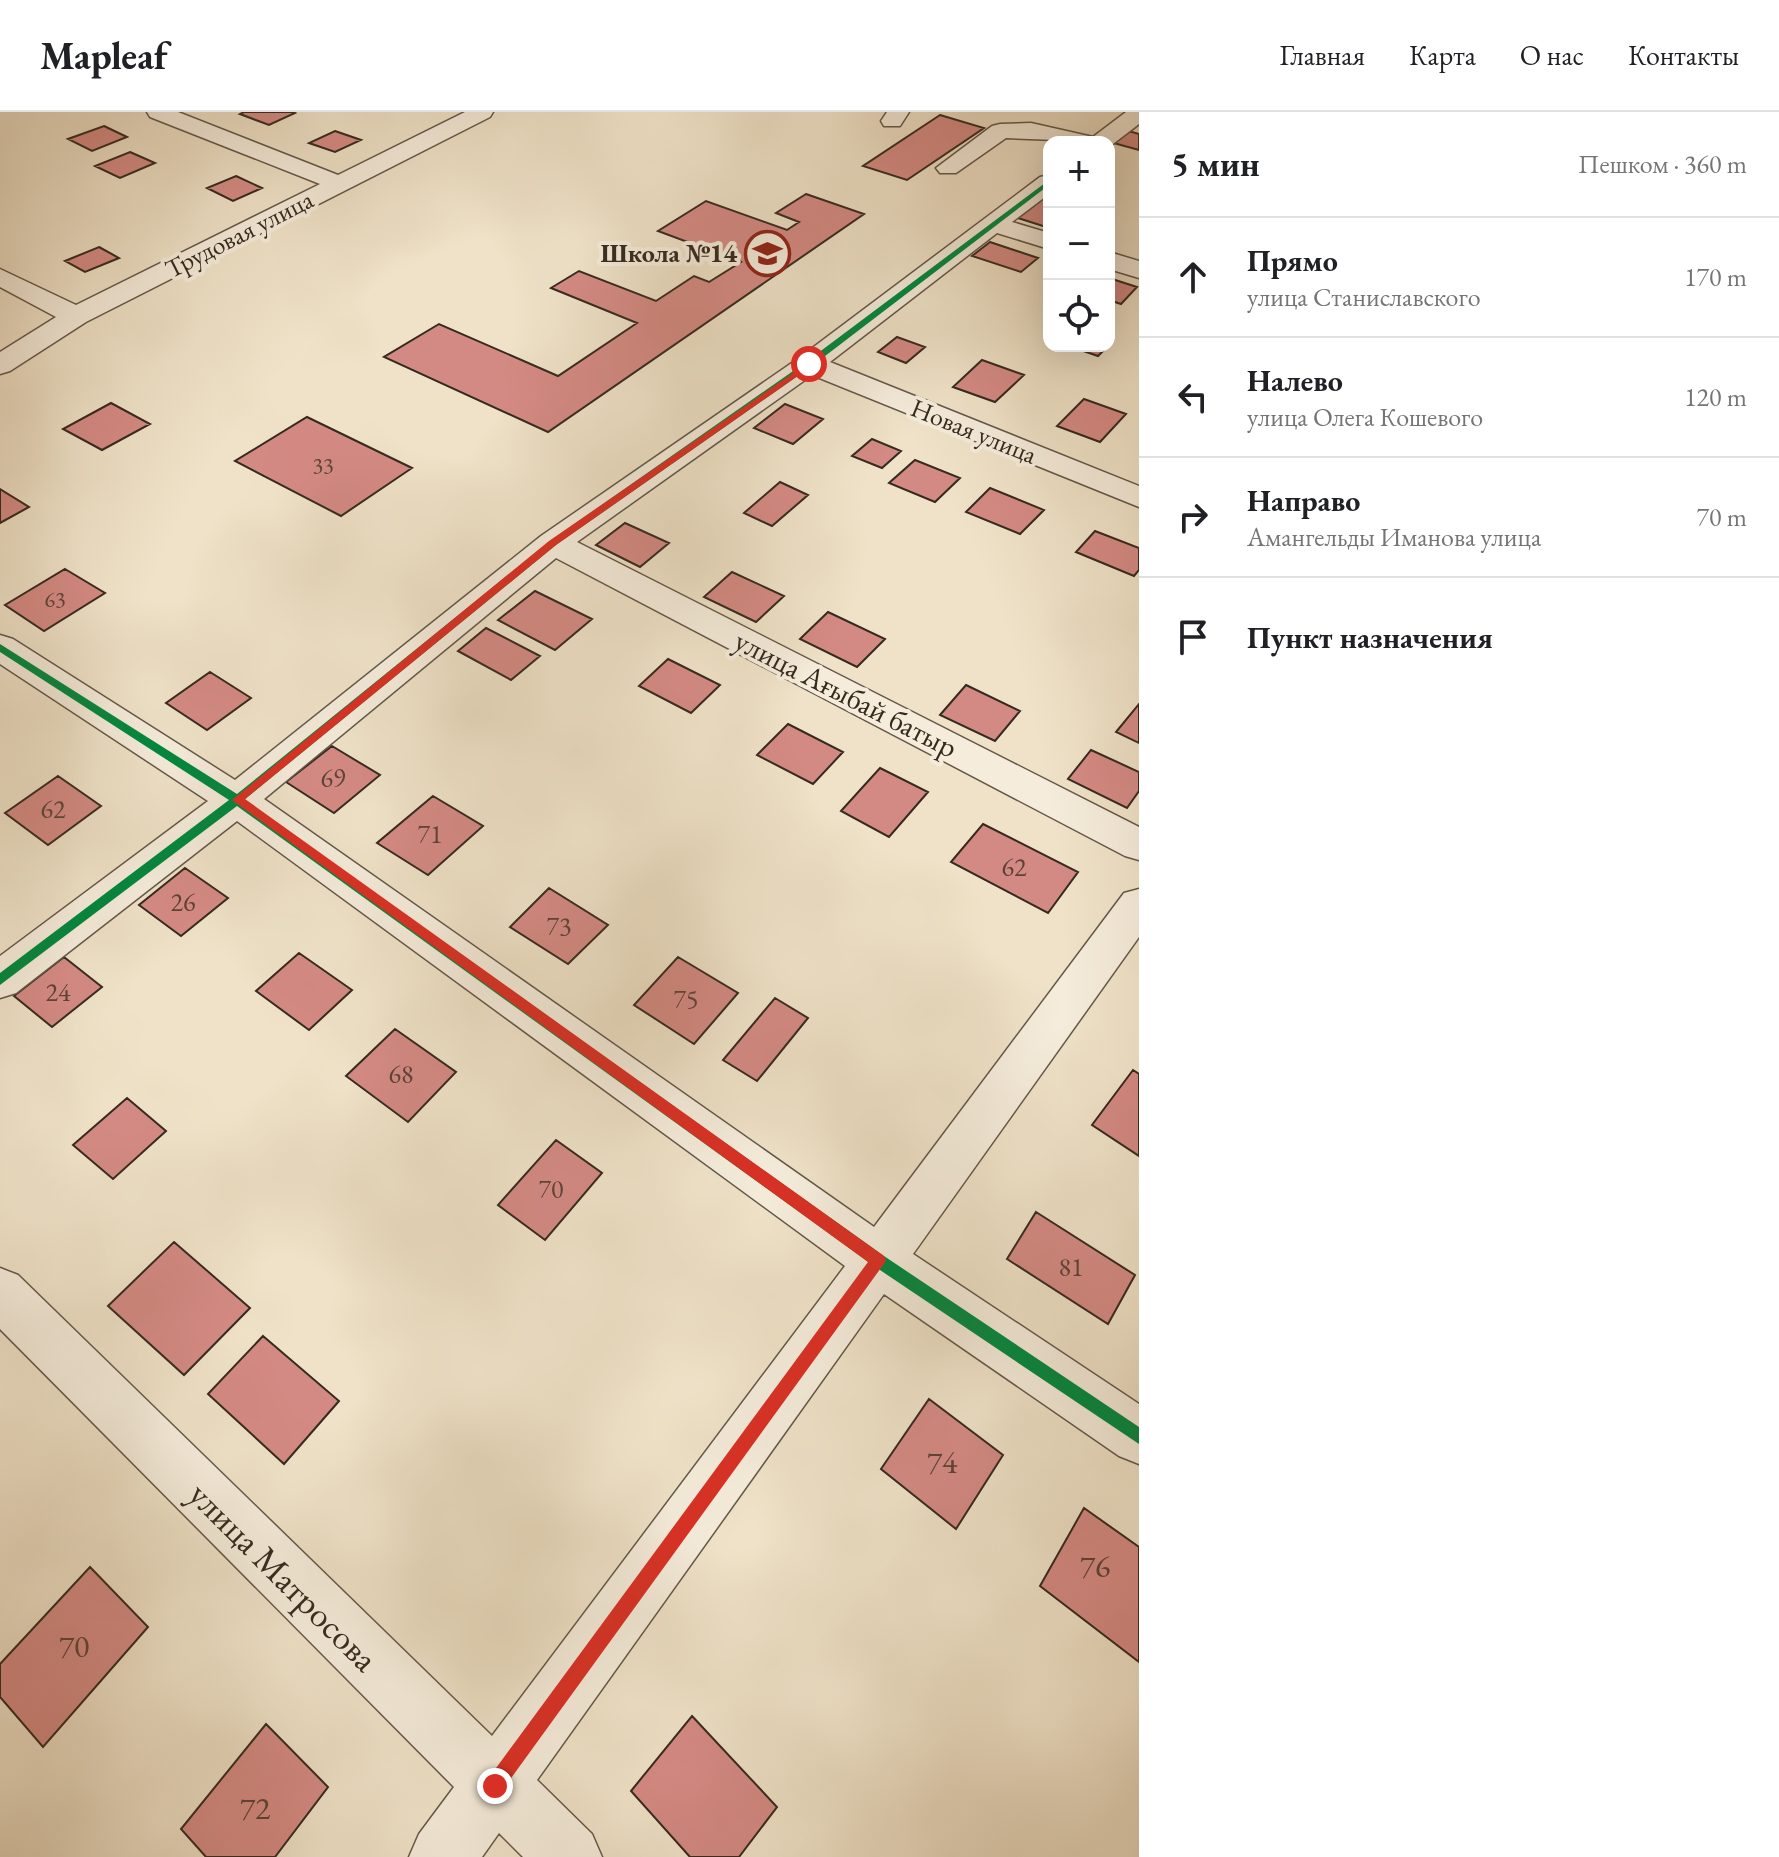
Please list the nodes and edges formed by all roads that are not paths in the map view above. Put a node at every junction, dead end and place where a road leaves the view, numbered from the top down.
1 (158, 112) edge
2 (482, 112) edge
3 (1139, 113) edge
4 (1058, 136) edge
5 (1109, 136) edge
6 (948, 168) dead end
7 (338, 183) junction
8 (1043, 186) edge
9 (993, 224) junction
10 (1043, 239) edge
11 (1115, 262) edge
12 (1139, 270) edge
13 (0, 277) edge
14 (76, 316) junction
15 (809, 364) junction
16 (0, 365) edge
17 (1139, 497) edge
18 (553, 543) junction
19 (0, 647) edge
20 (237, 800) junction
21 (1139, 845) edge
22 (1139, 905) edge
23 (0, 980) edge
24 (879, 1261) junction
25 (0, 1293) edge
26 (1139, 1436) edge
27 (495, 1786) junction
28 (442, 1857) edge
29 (569, 1857) edge

1 - 7 street
2 - 7 street, Трудовая улица
3 - 5 street
4 - 6 street
7 - 14 street, Трудовая улица
8 - 9 street
9 - 10 street
9 - 15 street
11 - 12 street
13 - 14 street
14 - 16 street, Трудовая улица
15 - 17 street, Новая улица
15 - 18 street
18 - 20 street
18 - 21 street, улица Ағыбай батыр
19 - 20 street
20 - 23 street
20 - 24 street
22 - 24 street
24 - 26 street
24 - 27 street
25 - 27 street, улица Матросова
27 - 28 street
27 - 29 street, улица Матросова

